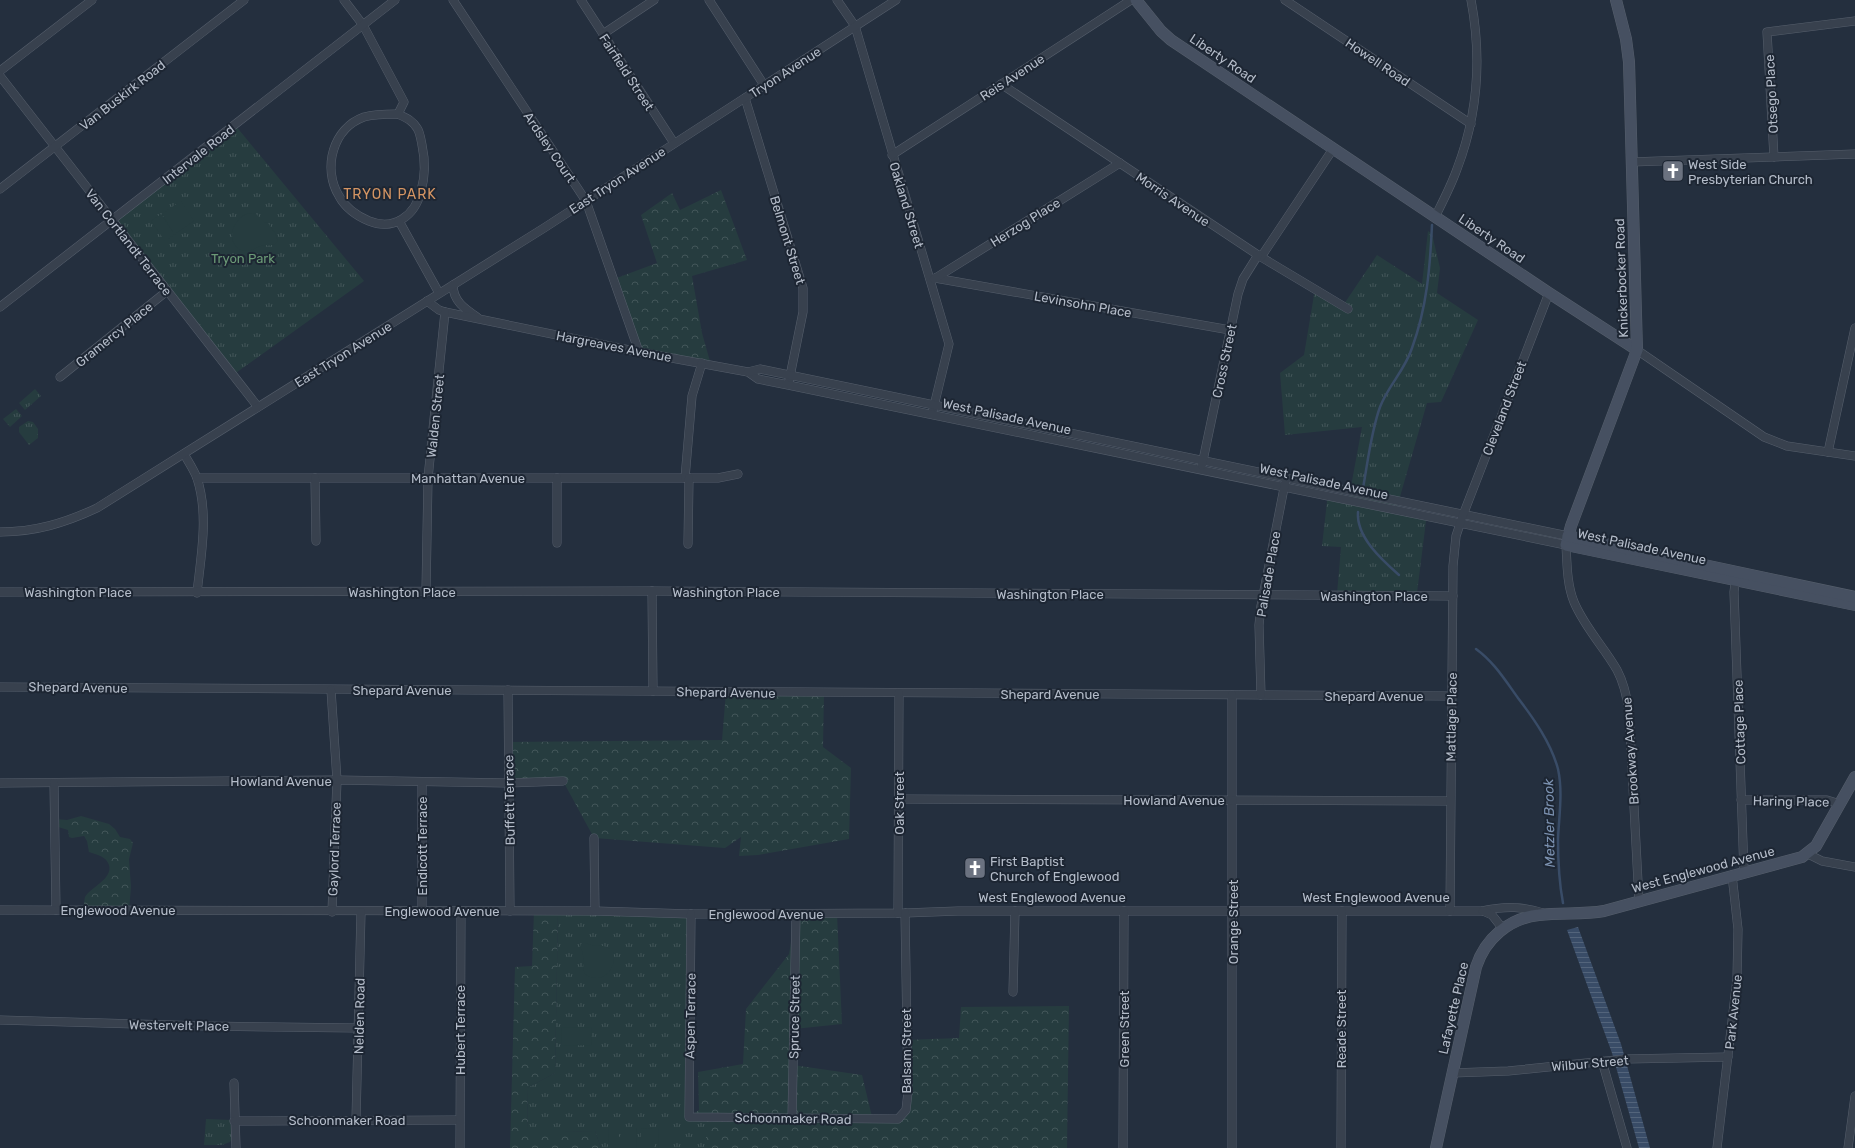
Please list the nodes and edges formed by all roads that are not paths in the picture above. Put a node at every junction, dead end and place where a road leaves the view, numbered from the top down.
1 (92, 0) edge
2 (244, 0) edge
3 (344, 0) edge
4 (395, 0) edge
5 (453, 0) edge
6 (581, 0) edge
7 (654, 0) edge
8 (708, 0) edge
9 (838, 0) edge
10 (896, 0) edge
11 (1131, 0) edge
12 (1136, 0) edge
13 (1285, 0) edge
14 (1470, 0) edge
15 (1616, 0) edge
16 (1855, 21) edge
17 (363, 25) junction
18 (855, 26) junction
19 (602, 34) junction
20 (0, 71) edge
21 (0, 76) edge
22 (1001, 84) junction
23 (764, 85) junction
24 (745, 98) junction
25 (398, 114) junction
26 (1471, 124) junction
27 (674, 143) junction
28 (55, 146) junction
29 (1334, 149) junction
30 (1855, 154) edge
31 (892, 155) junction
32 (1774, 157) junction
33 (1631, 162) junction
34 (1120, 163) junction
35 (0, 189) edge
36 (586, 201) junction
37 (1435, 217) junction
38 (113, 221) junction
39 (399, 222) junction
40 (1259, 256) junction
41 (933, 280) junction
42 (452, 285) junction
43 (167, 291) junction
44 (440, 293) junction
45 (1549, 293) junction
46 (428, 301) junction
47 (0, 306) edge
48 (1348, 309) dead end
49 (445, 312) junction
50 (479, 319) junction
51 (1855, 328) edge
52 (1230, 330) junction
53 (1637, 350) junction
54 (639, 352) junction
55 (702, 364) junction
56 (748, 372) junction
57 (790, 376) junction
58 (60, 377) dead end
59 (788, 385) junction
60 (934, 405) junction
61 (258, 407) junction
62 (932, 415) junction
63 (1828, 452) junction
64 (184, 454) junction
65 (1855, 456) edge
66 (1203, 461) junction
67 (1201, 470) junction
68 (738, 474) dead end
69 (197, 478) junction
70 (315, 478) junction
71 (428, 478) junction
72 (557, 478) junction
73 (687, 478) junction
74 (1286, 478) junction
75 (1284, 487) junction
76 (1461, 519) junction
77 (0, 532) edge
78 (1567, 540) junction
79 (316, 541) dead end
80 (557, 543) dead end
81 (688, 544) dead end
82 (1735, 576) junction
83 (652, 591) junction
84 (0, 592) edge
85 (197, 592) junction
86 (426, 592) junction
87 (1263, 595) junction
88 (1453, 596) junction
89 (1855, 597) edge
90 (1855, 605) edge
91 (0, 686) edge
92 (331, 690) junction
93 (508, 690) junction
94 (654, 691) junction
95 (899, 693) junction
96 (1232, 695) junction
97 (1260, 695) junction
98 (1452, 696) junction
99 (1855, 777) edge
100 (337, 780) junction
101 (563, 781) dead end
102 (54, 782) junction
103 (422, 782) junction
104 (0, 783) edge
105 (508, 783) junction
106 (899, 799) junction
107 (1232, 800) junction
108 (1741, 800) junction
109 (1450, 801) junction
110 (1840, 804) junction
111 (594, 838) dead end
112 (1808, 854) junction
113 (1855, 867) edge
114 (1744, 872) junction
115 (1732, 875) junction
116 (1639, 901) junction
117 (0, 910) edge
118 (56, 910) junction
119 (422, 910) junction
120 (1233, 910) junction
121 (461, 911) junction
122 (510, 911) junction
123 (595, 911) junction
124 (1015, 911) junction
125 (1124, 911) junction
126 (1342, 911) junction
127 (1450, 911) junction
128 (1482, 911) junction
129 (332, 912) junction
130 (361, 912) junction
131 (902, 913) junction
132 (691, 914) junction
133 (796, 914) junction
134 (884, 914) joint
135 (1547, 914) junction
136 (1503, 929) junction
137 (905, 980) joint
138 (1013, 992) dead end
139 (0, 1020) edge
140 (358, 1028) junction
141 (1728, 1057) junction
142 (1604, 1061) junction
143 (1452, 1073) junction
144 (234, 1083) dead end
145 (1855, 1096) edge
146 (689, 1117) joint
147 (792, 1119) junction
148 (898, 1119) joint
149 (356, 1120) junction
150 (460, 1120) junction
151 (234, 1121) junction
152 (236, 1148) edge
153 (460, 1148) edge
154 (1123, 1148) edge
155 (1232, 1148) edge
156 (1341, 1148) edge
157 (1436, 1148) edge
158 (1627, 1148) edge
159 (1717, 1148) edge
160 (1848, 1148) edge

1 - 20 street
2 - 28 street, Van Buskirk Road
3 - 17 street
4 - 17 street, Intervale Road
5 - 36 street, Ardsley Court
6 - 19 street, Fairfield Street
7 - 19 street
8 - 23 street
9 - 18 street, Oakland Street
10 - 18 street, Tryon Avenue
11 - 22 street, Reis Avenue
12 - 29 main road, Liberty Road
13 - 26 street, Howell Road
14 - 26 street
15 - 33 main road, Knickerbocker Road
16 - 32 street, Otsego Place
17 - 25 street
17 - 38 street, Intervale Road
18 - 23 street, Tryon Avenue
18 - 31 street, Oakland Street
19 - 27 street, Fairfield Street
21 - 28 street, Van Cortlandt Terrace
22 - 31 street, Reis Avenue
22 - 34 street, Morris Avenue
23 - 24 street, Tryon Avenue
24 - 27 street, Tryon Avenue
24 - 57 street, Belmont Street
25 - 39 street
25 - 39 street
26 - 37 street
27 - 36 street, East Tryon Avenue
28 - 35 street, Van Buskirk Road
28 - 38 street, Van Cortlandt Terrace
29 - 37 main road, Liberty Road
29 - 40 street, Cross Street
30 - 32 street
31 - 41 street, Oakland Street
32 - 33 street
33 - 53 main road, Knickerbocker Road
34 - 40 street, Morris Avenue
34 - 41 street, Herzog Place
36 - 42 street, East Tryon Avenue
36 - 54 street, Ardsley Court
37 - 45 main road, Liberty Road
38 - 43 street, Van Cortlandt Terrace
38 - 47 street, Intervale Road
39 - 44 street
40 - 48 street, Morris Avenue
40 - 52 street, Cross Street
41 - 52 street, Levinsohn Place
41 - 60 street, Oakland Street
42 - 44 street, East Tryon Avenue
42 - 50 street, Hargreaves Avenue
43 - 58 street, Gramercy Place
43 - 61 street, Van Cortlandt Terrace
44 - 46 street, East Tryon Avenue
45 - 53 main road, Liberty Road
45 - 76 street, Cleveland Street
46 - 49 street, Hargreaves Avenue
46 - 61 street, East Tryon Avenue
49 - 50 street, Hargreaves Avenue
49 - 71 street, Walden Street
50 - 54 street, Hargreaves Avenue
51 - 63 street
52 - 66 street, Cross Street
53 - 63 street, Liberty Road
53 - 78 main road, Knickerbocker Road
54 - 55 street, Hargreaves Avenue
55 - 56 street, Hargreaves Avenue
55 - 73 street
56 - 57 street, Hargreaves Avenue
56 - 59 street, Hargreaves Avenue
57 - 59 street, Belmont Street
57 - 60 street, West Palisade Avenue
59 - 62 street, West Palisade Avenue
60 - 62 street, Oakland Street
60 - 66 street, West Palisade Avenue
61 - 64 street, East Tryon Avenue
62 - 67 street, West Palisade Avenue
63 - 65 street, Liberty Road
64 - 69 street
64 - 77 street, East Tryon Avenue
66 - 67 street, Cross Street
66 - 74 street, West Palisade Avenue
67 - 75 street, West Palisade Avenue
68 - 73 street, Manhattan Avenue
69 - 70 street, Manhattan Avenue
69 - 85 street
70 - 71 street, Manhattan Avenue
70 - 79 street
71 - 72 street, Manhattan Avenue
71 - 86 street, Walden Street
72 - 73 street, Manhattan Avenue
72 - 80 street
73 - 81 street
74 - 75 street, Palisade Place
74 - 76 street, West Palisade Avenue
75 - 76 street, West Palisade Avenue
75 - 87 street, Palisade Place
76 - 78 street, West Palisade Avenue
76 - 88 street, Mattlage Place
78 - 82 main road, West Palisade Avenue
78 - 116 street, Brookway Avenue
82 - 89 main road, West Palisade Avenue
82 - 90 main road, West Palisade Avenue
82 - 108 street, Cottage Place
83 - 86 street, Washington Place
83 - 87 street, Washington Place
83 - 94 street
84 - 85 street, Washington Place
85 - 86 street, Washington Place
87 - 88 street, Washington Place
87 - 97 street, Palisade Place
88 - 98 street, Mattlage Place
91 - 92 street, Shepard Avenue
92 - 93 street, Shepard Avenue
92 - 100 street, Gaylord Terrace
93 - 94 street, Shepard Avenue
93 - 105 street, Buffett Terrace
94 - 95 street, Shepard Avenue
95 - 96 street, Shepard Avenue
95 - 106 street, Oak Street
96 - 97 street, Shepard Avenue
96 - 107 street, Orange Street
97 - 98 street, Shepard Avenue
98 - 109 street, Mattlage Place
99 - 110 main road
100 - 102 street, Howland Avenue
100 - 103 street, Howland Avenue
100 - 129 street, Gaylord Terrace
101 - 105 street, Howland Avenue
102 - 104 street, Howland Avenue
102 - 118 street
103 - 105 street, Howland Avenue
103 - 119 street, Endicott Terrace
105 - 122 street, Buffett Terrace
106 - 107 street, Howland Avenue
106 - 131 street, Oak Street
107 - 109 street, Howland Avenue
107 - 120 street, Orange Street
108 - 110 street, Haring Place
108 - 114 street, Cottage Place
109 - 127 street, Mattlage Place
110 - 112 main road
111 - 123 street
112 - 113 street
112 - 114 main road, West Englewood Avenue
114 - 115 main road, West Englewood Avenue
115 - 116 main road, West Englewood Avenue
115 - 141 street, Park Avenue
116 - 135 main road, West Englewood Avenue
117 - 118 street, Englewood Avenue
118 - 129 street, Englewood Avenue
119 - 121 street, Englewood Avenue
119 - 130 street, Englewood Avenue
120 - 125 street, West Englewood Avenue
120 - 126 street, West Englewood Avenue
120 - 155 street, Orange Street
121 - 122 street, Englewood Avenue
121 - 150 street, Hubert Terrace
122 - 123 street, Englewood Avenue
123 - 132 street, Englewood Avenue
124 - 125 street, West Englewood Avenue
124 - 131 street, West Englewood Avenue
124 - 138 street
125 - 154 street, Green Street
126 - 127 street, West Englewood Avenue
126 - 156 street, Reade Street
127 - 128 street, West Englewood Avenue
128 - 135 street, West Englewood Avenue
128 - 136 street
129 - 130 street, Englewood Avenue
130 - 140 street, Nelden Road
131 - 134 street, West Englewood Avenue
131 - 137 street, Oak Street
132 - 133 street, Englewood Avenue
132 - 146 street, Aspen Terrace
133 - 134 street, Englewood Avenue
133 - 147 street, Spruce Street
135 - 136 main road, Lafayette Place
136 - 143 main road, Lafayette Place
137 - 148 street, Balsam Street
139 - 140 street, Westervelt Place
140 - 149 street, Nelden Road
141 - 142 street, Wilbur Street
141 - 159 street, Park Avenue
142 - 143 street, Wilbur Street
142 - 158 street
143 - 157 main road, Lafayette Place
144 - 151 street
145 - 160 street
146 - 147 street, Schoonmaker Road
147 - 148 street, Schoonmaker Road
149 - 150 street, Schoonmaker Road
149 - 151 street, Schoonmaker Road
150 - 153 street, Hubert Terrace
151 - 152 street

